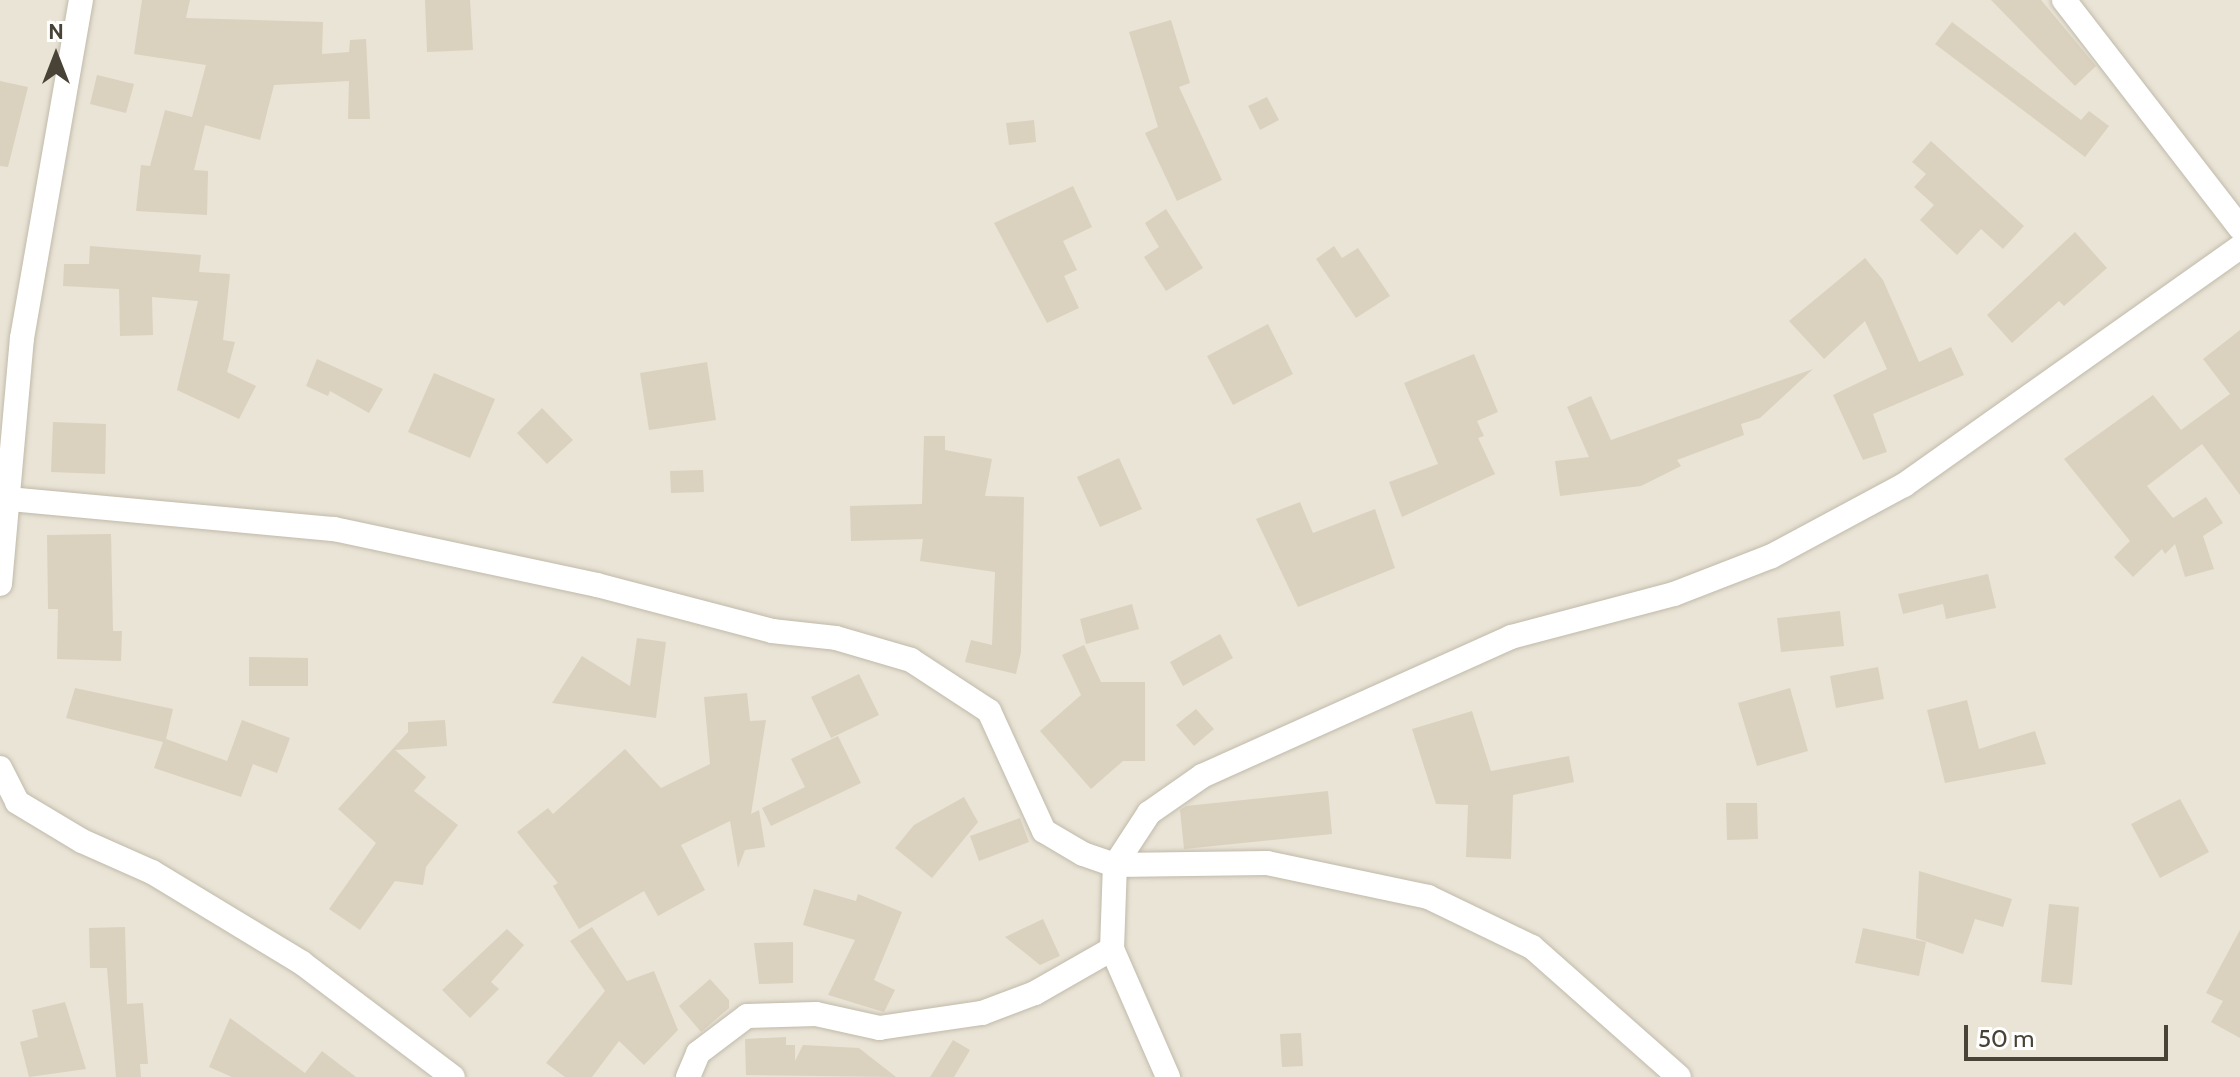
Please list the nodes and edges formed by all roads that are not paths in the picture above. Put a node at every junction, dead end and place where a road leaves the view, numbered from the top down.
1 (81, 0) edge
2 (2064, 0) edge
3 (2240, 228) edge
4 (2240, 247) edge
5 (9, 499) junction
6 (0, 584) edge
7 (0, 768) edge
8 (9, 806) edge
9 (1115, 865) junction
10 (1112, 949) junction
11 (453, 1077) edge
12 (688, 1077) edge
13 (1168, 1077) edge
14 (1679, 1077) edge

1 - 5 street
2 - 3 street
4 - 9 street
5 - 6 street
5 - 9 street
7 - 8 street
8 - 11 street
9 - 10 street
9 - 14 street
10 - 12 street
10 - 13 street

